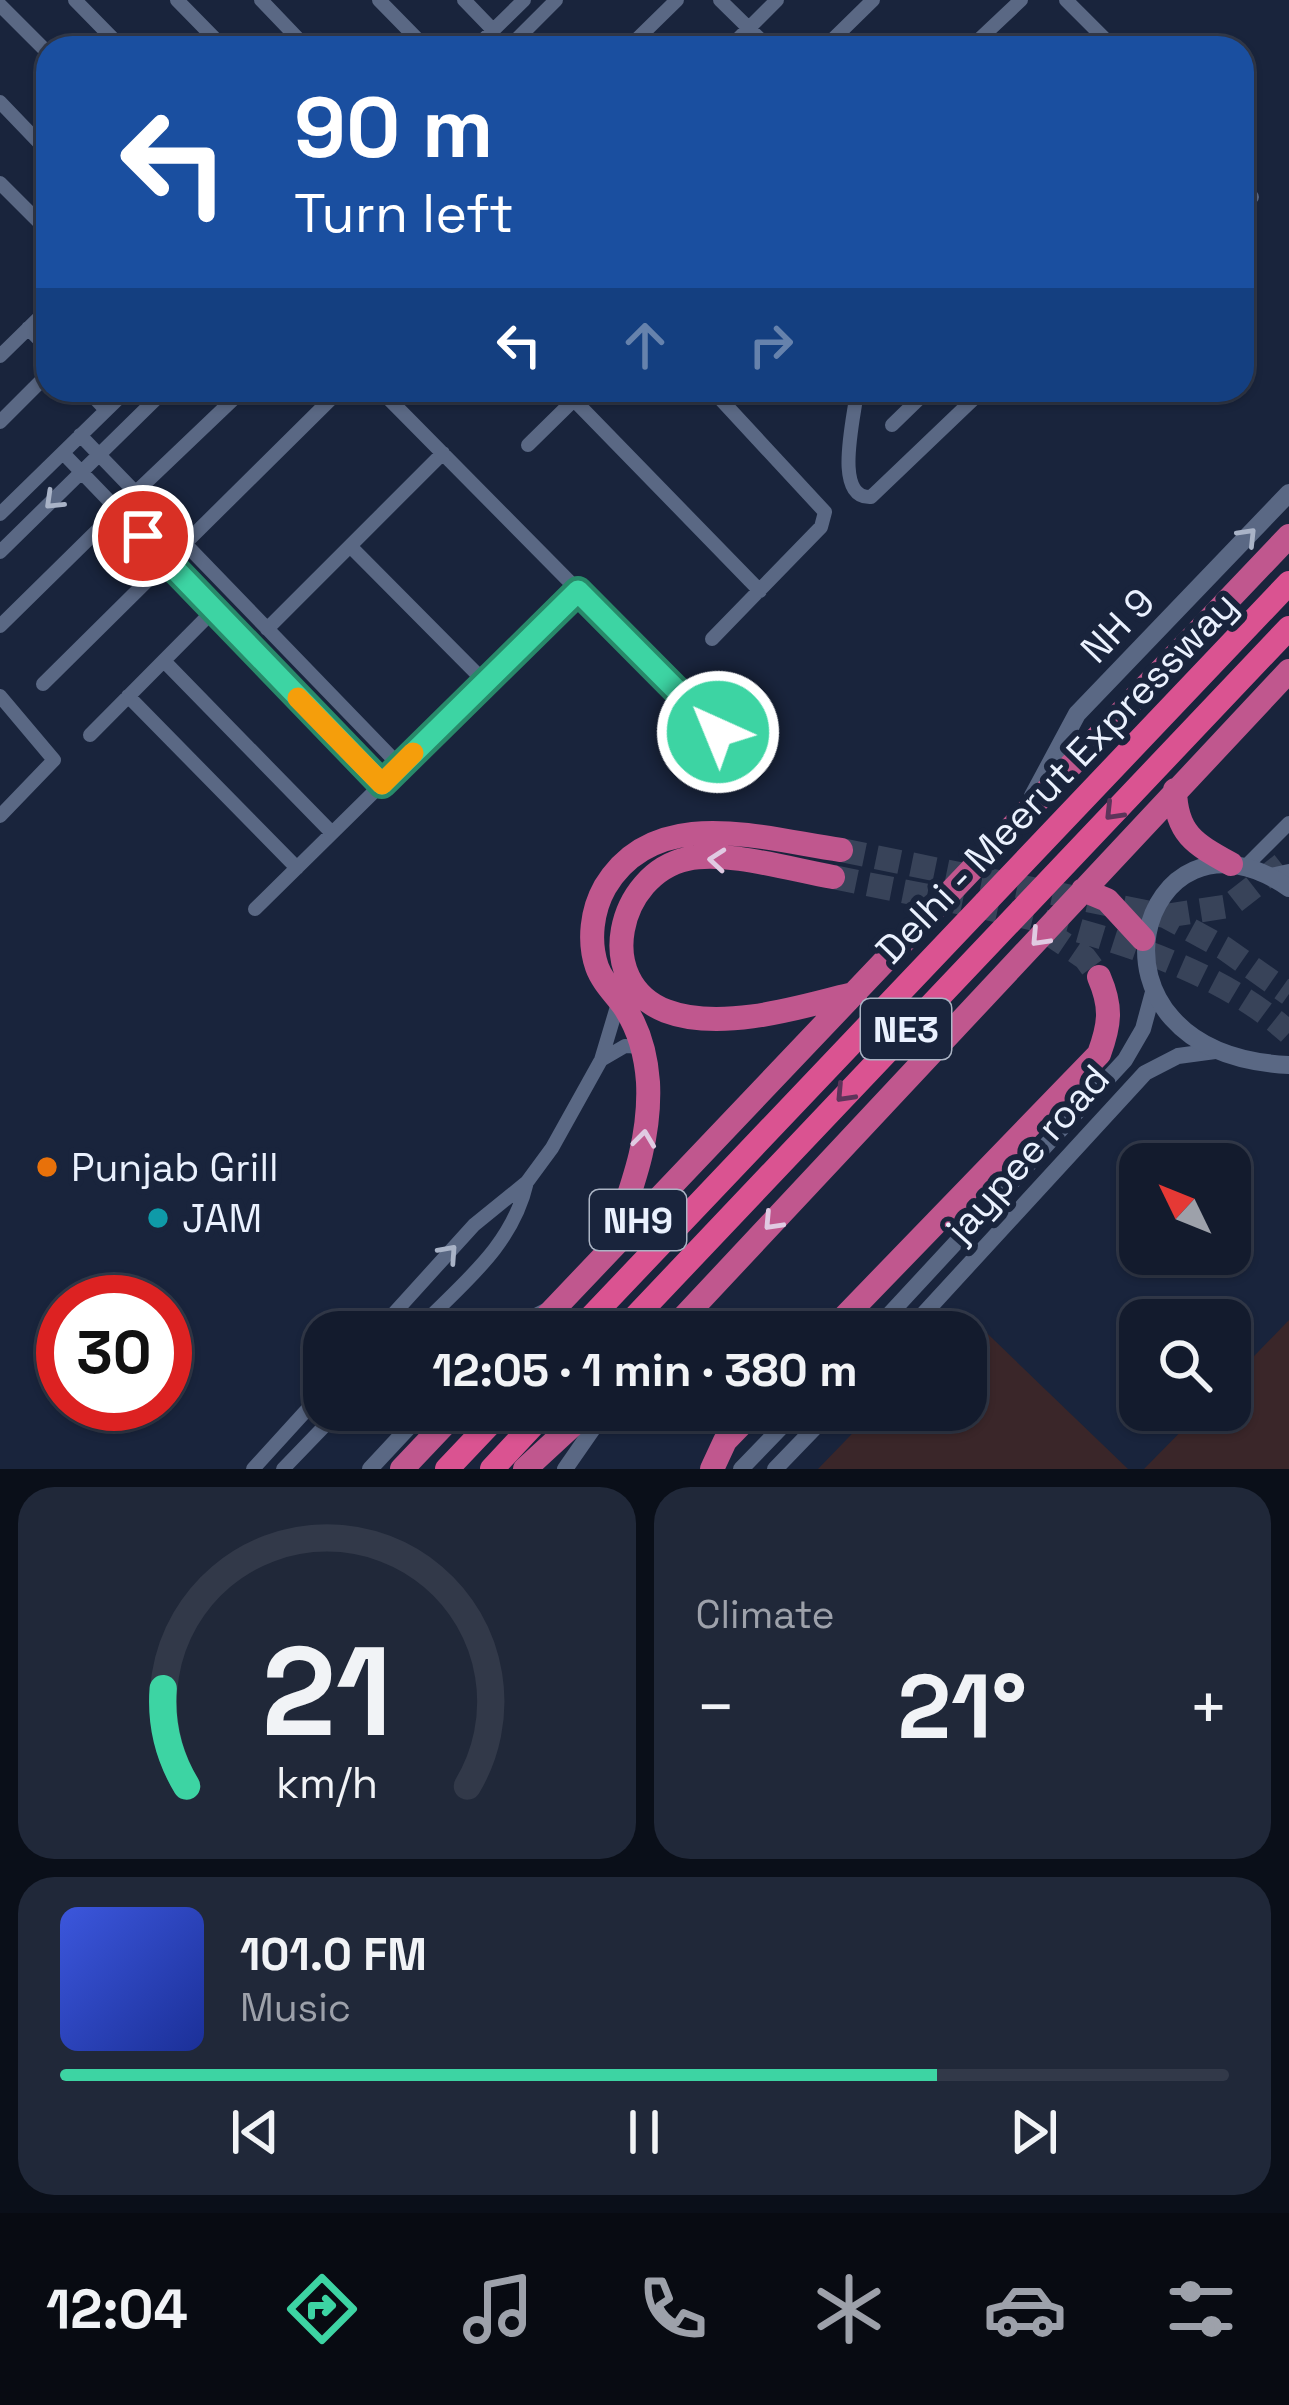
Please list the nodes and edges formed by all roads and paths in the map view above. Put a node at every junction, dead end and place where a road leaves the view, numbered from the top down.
1 (75, 0) edge
2 (177, 0) edge
3 (261, 0) edge
4 (379, 0) edge
5 (464, 0) edge
6 (524, 0) edge
7 (556, 0) edge
8 (676, 0) edge
9 (720, 0) edge
10 (778, 0) edge
11 (873, 0) edge
12 (1021, 0) edge
13 (1066, 0) edge
14 (0, 5) edge
15 (749, 28) junction
16 (493, 30) junction
17 (110, 36) edge
18 (212, 36) edge
19 (296, 36) edge
20 (414, 36) edge
21 (487, 36) edge
22 (520, 36) edge
23 (640, 36) edge
24 (741, 36) edge
25 (757, 36) edge
26 (836, 36) edge
27 (983, 36) edge
28 (1100, 36) edge
29 (36, 41) edge
30 (0, 102) edge
31 (36, 140) edge
32 (0, 182) edge
33 (36, 219) edge
34 (36, 321) edge
35 (28, 328) junction
36 (36, 336) edge
37 (0, 356) edge
38 (36, 386) edge
39 (98, 402) edge
40 (114, 402) edge
41 (153, 402) edge
42 (230, 402) edge
43 (328, 402) edge
44 (392, 402) edge
45 (572, 402) edge
46 (585, 402) edge
47 (723, 402) edge
48 (859, 402) edge
49 (916, 402) edge
50 (970, 402) edge
51 (106, 410) junction
52 (0, 422) edge
53 (892, 425) dead end
54 (80, 436) junction
55 (528, 445) dead end
56 (63, 453) junction
57 (443, 453) junction
58 (100, 455) junction
59 (82, 472) junction
60 (135, 493) junction
61 (1289, 493) edge
62 (118, 510) junction
63 (0, 514) edge
64 (1289, 536) edge
65 (185, 544) junction
66 (350, 546) junction
67 (0, 552) edge
68 (167, 561) junction
69 (1289, 583) edge
70 (578, 591) junction
71 (760, 591) junction
72 (214, 610) junction
73 (0, 626) edge
74 (1289, 628) edge
75 (267, 629) junction
76 (712, 639) dead end
77 (164, 661) junction
78 (1289, 671) edge
79 (485, 682) junction
80 (43, 684) dead end
81 (0, 696) edge
82 (128, 696) junction
83 (718, 732) dead end
84 (90, 735) dead end
85 (400, 766) junction
86 (382, 784) junction
87 (1175, 790) junction
88 (0, 816) edge
89 (1019, 821) junction
90 (1289, 823) edge
91 (332, 833) junction
92 (841, 850) tunnel mouth
93 (1238, 866) junction
94 (297, 868) junction
95 (1280, 874) edge
96 (833, 877) tunnel mouth
97 (1289, 888) edge
98 (1083, 890) junction
99 (255, 908) dead end
100 (1143, 939) junction
101 (1099, 977) tunnel mouth
102 (1153, 992) junction
103 (856, 993) junction
104 (619, 1000) junction
105 (643, 1047) junction
106 (1215, 1051) junction
107 (601, 1060) junction
108 (1289, 1065) edge
109 (527, 1182) junction
110 (610, 1250) junction
111 (934, 1268) junction
112 (953, 1284) junction
113 (558, 1305) junction
114 (396, 1311) edge
115 (436, 1311) edge
116 (546, 1311) edge
117 (552, 1311) edge
118 (597, 1311) edge
119 (641, 1311) edge
120 (690, 1311) edge
121 (850, 1311) edge
122 (893, 1311) edge
123 (927, 1311) edge
124 (303, 1414) edge
125 (320, 1431) edge
126 (405, 1431) edge
127 (438, 1431) edge
128 (483, 1431) edge
129 (528, 1431) edge
130 (567, 1431) edge
131 (591, 1431) edge
132 (734, 1431) edge
133 (778, 1431) edge
134 (812, 1431) edge
135 (531, 1463) edge
136 (253, 1469) edge
137 (283, 1469) edge
138 (370, 1469) edge
139 (402, 1469) edge
140 (447, 1469) edge
141 (492, 1469) edge
142 (565, 1469) edge
143 (712, 1469) edge
144 (741, 1469) edge
145 (775, 1469) edge

1 - 17 street
2 - 18 street
3 - 19 street
4 - 20 street
5 - 16 street
6 - 16 street
7 - 22 street
8 - 23 street
9 - 15 street
10 - 15 street
11 - 26 street
12 - 27 street
13 - 28 street
14 - 29 street
15 - 24 street
15 - 25 street
16 - 21 street
30 - 31 street
32 - 33 street
34 - 35 street
35 - 36 street
35 - 37 street
38 - 52 street
39 - 51 street
40 - 51 street
41 - 58 street
42 - 60 street
43 - 65 street
44 - 57 street
45 - 55 street
46 - 71 street
47 - 71 street
48 - 50 street
49 - 53 street
51 - 54 street
54 - 56 street
54 - 58 street
56 - 59 street
56 - 63 street
57 - 66 street
57 - 70 street
58 - 59 street
58 - 60 street
59 - 62 street
59 -> 67 street
60 - 65 street
89 -> 61 main road, NH 9
62 - 68 street
62 - 73 street
64 - 89 highway, NH9
65 - 68 street
65 - 75 street
66 - 75 street
66 - 79 street
68 - 72 street
68 - 80 street
69 - 118 highway, Delhi - Meerut Expressway / NE3
70 - 79 street
70 - 83 street
71 - 76 street
72 - 77 street
72 - 86 street
74 -> 119 highway, Delhi - Meerut Expressway / NE3
75 - 85 street
77 - 82 street
77 - 91 street
78 - 87 highway
79 - 85 street
81 - 88 street
82 - 84 street
82 - 94 street
85 - 86 street
86 - 91 street
87 - 93 highway
87 - 98 highway
89 - 103 highway, NH9
90 - 93 street
91 - 94 street
92 - 104 highway
93 - 95 main road
93 - 100 main road
94 - 99 street
95 - 97 main road
96 -> 103 highway
98 - 100 highway
98 -> 120 highway
100 - 102 main road
101 - 121 highway
102 - 106 main road
102 - 111 street
103 - 110 highway, NH9
104 - 105 highway
104 - 107 street
105 - 107 street
110 -> 105 highway
106 - 108 main road
106 - 112 street, jaypee road
107 - 109 street
114 -> 109 street
109 - 115 street
110 - 113 highway, NH9
111 - 112 street
111 - 122 street
112 - 123 street, jaypee road
113 - 116 street
113 - 117 highway, NH9
124 - 136 street
125 - 137 street
126 - 138 street
127 - 139 highway
128 - 140 highway
129 - 141 highway
130 - 135 highway
131 - 142 street
132 - 143 highway
133 - 144 street
134 - 145 street

